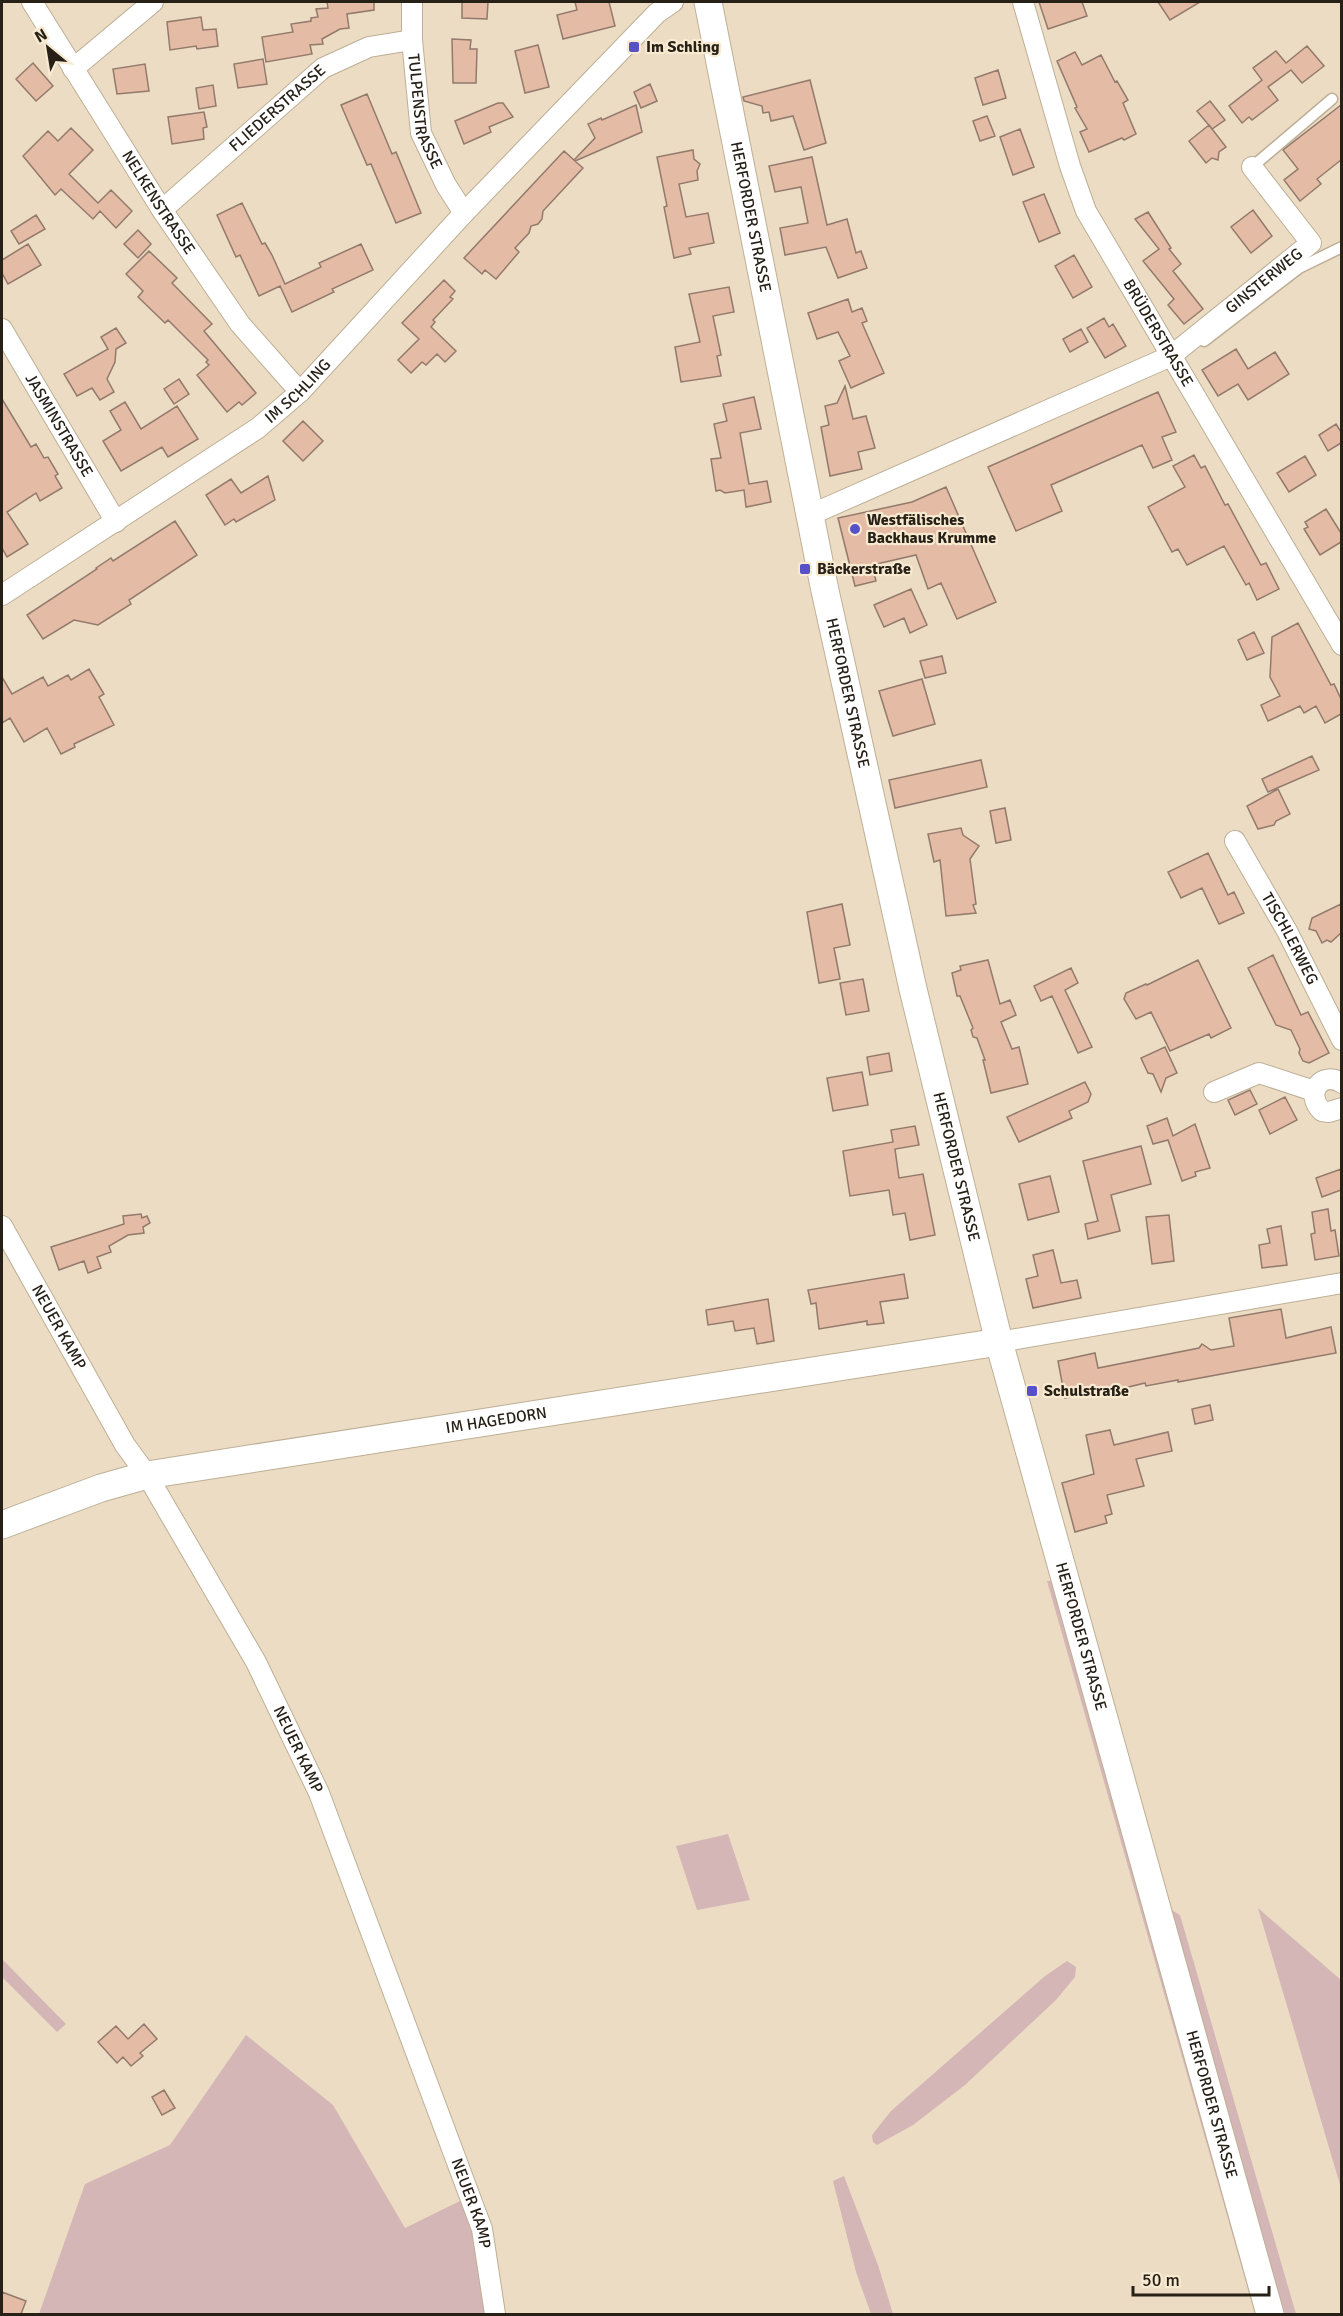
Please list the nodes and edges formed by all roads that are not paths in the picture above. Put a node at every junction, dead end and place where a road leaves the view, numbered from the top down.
1 (32, 2) edge
2 (153, 2) edge
3 (412, 2) edge
4 (673, 2) edge
5 (708, 2) edge
6 (1023, 2) edge
7 (412, 40) junction
8 (74, 69) junction
9 (1332, 99) dead end
10 (1252, 167) joint
11 (162, 210) junction
12 (464, 213) junction
13 (1341, 247) edge
14 (2, 329) edge
15 (1173, 360) junction
16 (300, 392) junction
17 (810, 515) junction
18 (116, 522) junction
19 (2, 595) edge
20 (1341, 645) edge
21 (1235, 841) dead end
22 (1341, 1040) edge
23 (1340, 1077) edge
24 (1314, 1091) junction
25 (1214, 1092) dead end
26 (1341, 1108) edge
27 (2, 1226) edge
28 (1341, 1283) edge
29 (999, 1342) junction
30 (147, 1474) junction
31 (2, 1525) edge
32 (495, 2314) edge
33 (1270, 2314) edge

1 - 8 street, NELKENSTRASSE
2 - 8 street
3 - 7 street, TULPENSTRASSE
4 - 12 street, IM SCHLING
5 - 17 main road, HERFORDER STRASSE
6 - 15 street, BRÜDERSTRASSE
7 - 11 street, FLIEDERSTRASSE
7 - 12 street, TULPENSTRASSE
8 - 11 street, NELKENSTRASSE
9 - 10 lane
10 - 15 street, GINSTERWEG
11 - 16 street, NELKENSTRASSE
12 - 16 street, IM SCHLING
13 - 15 lane
14 - 18 street, JASMINSTRASSE
15 - 17 street
15 - 20 street, BRÜDERSTRASSE
16 - 18 street, IM SCHLING
17 - 29 main road, HERFORDER STRASSE
18 - 19 street, IM SCHLING
21 - 22 street, TISCHLERWEG
23 - 24 street
24 - 25 street
24 - 26 street
27 - 30 street, NEUER KAMP
28 - 29 street
29 - 30 main road, IM HAGEDORN
29 - 33 main road, HERFORDER STRASSE
30 - 31 main road, IM HAGEDORN
30 - 32 street, NEUER KAMP

